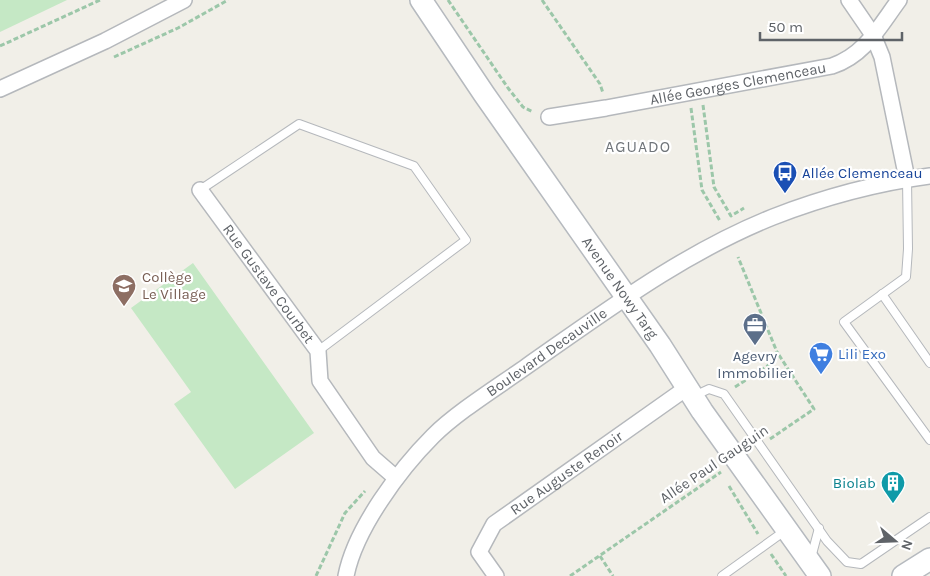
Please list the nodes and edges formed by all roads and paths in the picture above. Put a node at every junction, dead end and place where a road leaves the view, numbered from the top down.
1 (100, 0) edge
2 (184, 0) edge
3 (421, 0) edge
4 (448, 0) edge
5 (542, 0) edge
6 (849, 0) edge
7 (899, 0) edge
8 (873, 35) junction
9 (0, 46) edge
10 (0, 89) edge
11 (695, 95) junction
12 (606, 108) junction
13 (549, 117) joint
14 (930, 176) edge
15 (907, 179) junction
16 (200, 190) joint
17 (731, 216) dead end
18 (720, 221) dead end
19 (738, 257) dead end
20 (882, 294) junction
21 (625, 298) junction
22 (318, 350) junction
23 (777, 352) junction
24 (930, 363) edge
25 (691, 392) junction
26 (724, 394) junction
27 (930, 440) edge
28 (760, 446) junction
29 (715, 465) dead end
30 (729, 467) junction
31 (390, 473) junction
32 (930, 517) edge
33 (819, 528) junction
34 (786, 530) junction
35 (765, 545) junction
36 (600, 556) junction
37 (930, 560) edge
38 (815, 569) edge
39 (316, 576) edge
40 (346, 576) edge
41 (496, 576) edge
42 (570, 576) edge
43 (613, 576) edge
44 (722, 576) edge
45 (786, 576) edge
46 (903, 576) edge

1 - 9 path
2 - 10 street
3 - 21 street, Avenue Nowy Targ
4 - 13 path
5 - 12 path
6 - 8 street
7 - 8 street, Allée Georges Clemenceau
8 - 11 street, Allée Georges Clemenceau
8 - 15 street
11 - 12 street, Allée Georges Clemenceau
11 - 17 path
11 - 18 path
12 - 13 street, Allée Georges Clemenceau
14 - 15 street, Boulevard Decauville
15 - 20 lane
15 - 21 street, Boulevard Decauville
16 - 22 street, Rue Gustave Courbet
16 - 22 lane
19 - 23 path
20 - 24 lane
20 - 27 lane
21 - 25 street, Avenue Nowy Targ
21 - 31 street, Boulevard Decauville
22 - 31 street, Rue Gustave Courbet
23 - 26 path
23 - 28 path, Allée Paul Gauguin
25 - 26 lane
25 - 30 street, Avenue Nowy Targ
25 - 41 street, Rue Auguste Renoir
26 - 28 lane
28 - 33 lane
29 - 30 path
30 - 34 street, Avenue Nowy Targ
30 - 35 path
30 - 36 path, Allée Paul Gauguin
31 - 39 path
31 - 40 street, Boulevard Decauville
32 - 33 lane
33 - 38 lane
34 - 35 lane
34 - 38 street, Avenue Nowy Targ
35 - 44 lane
35 - 45 path
36 - 42 path, Allée Paul Gauguin
36 - 43 path
37 - 46 street

